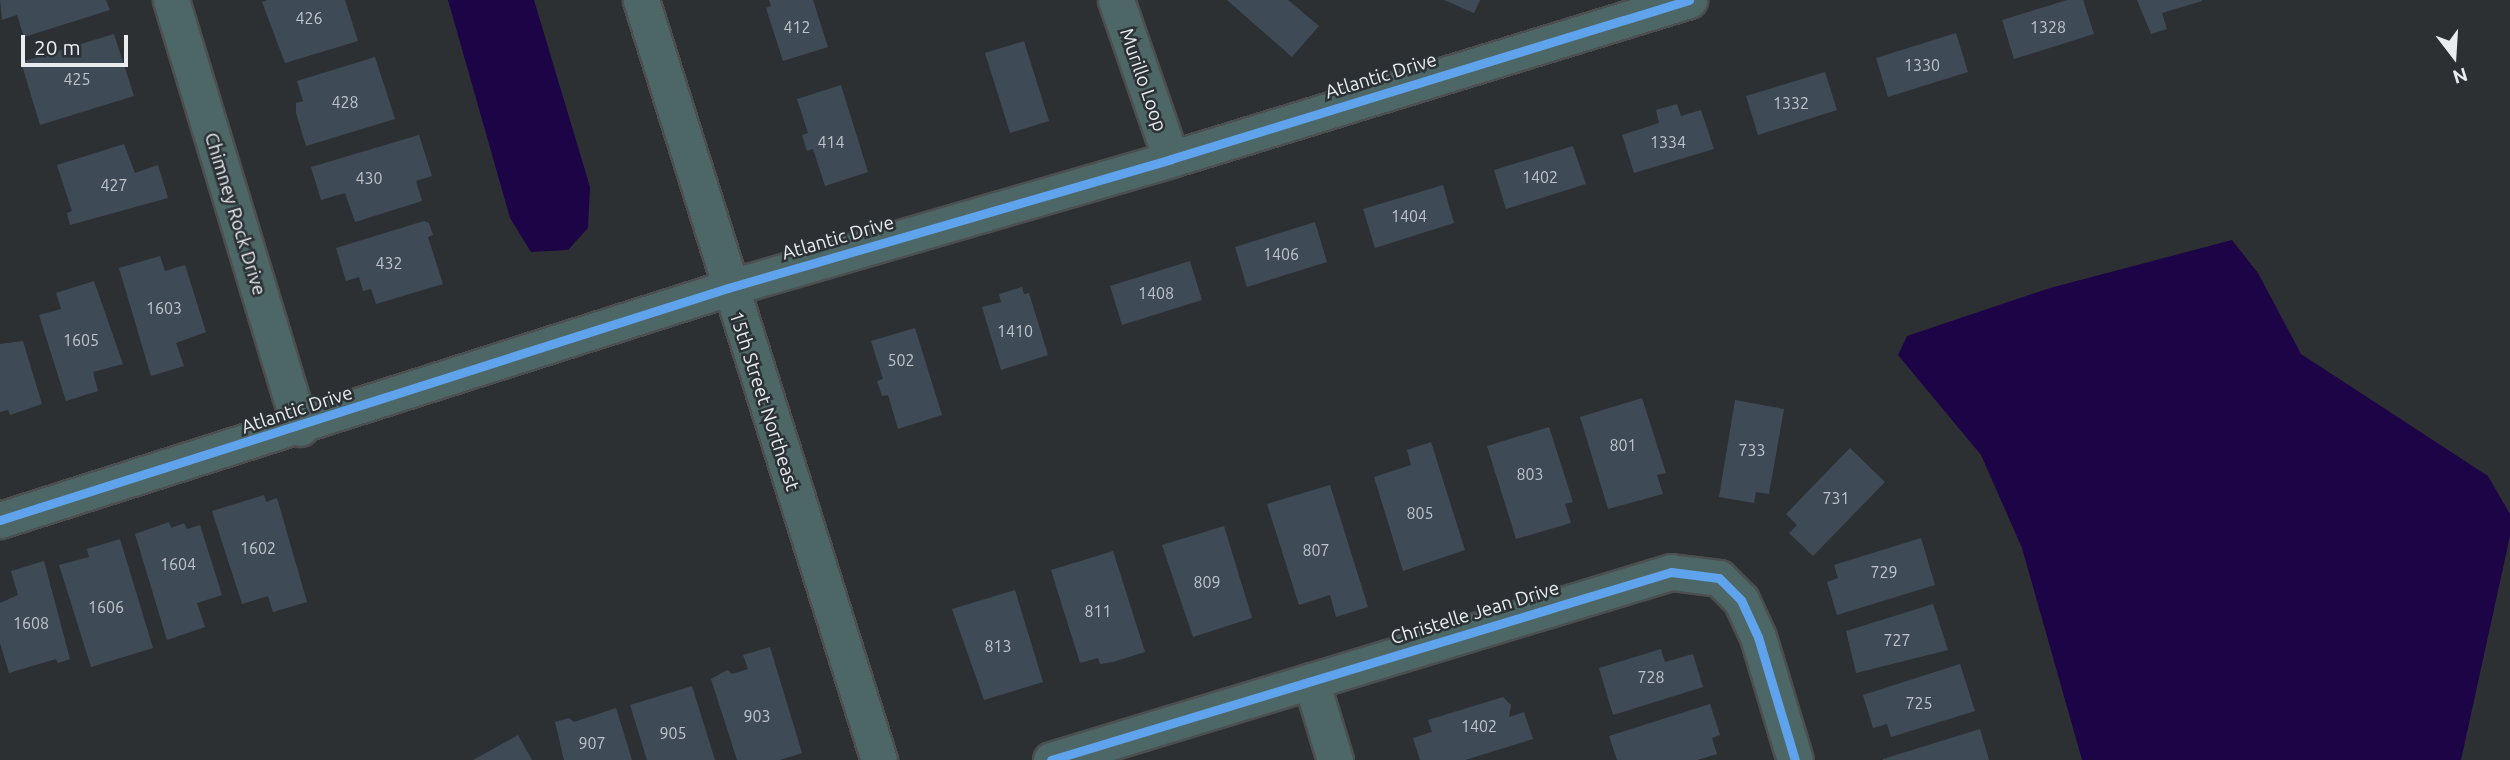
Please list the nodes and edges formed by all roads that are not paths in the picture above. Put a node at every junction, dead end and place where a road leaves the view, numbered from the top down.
1 (171, 0) edge
2 (641, 0) edge
3 (1116, 0) edge
4 (1689, 0) edge
5 (1602, 12) edge
6 (1171, 159) junction
7 (727, 288) junction
8 (300, 428) junction
9 (0, 520) edge
10 (1311, 681) junction
11 (879, 760) edge
12 (1051, 760) edge
13 (1335, 760) edge
14 (1796, 760) edge

1 - 8 street, Chimney Rock Drive
2 - 7 street, 15th Street Northeast
3 - 6 street, Murillo Loop
4 - 5 street, Atlantic Drive
5 - 6 street, Atlantic Drive
6 - 7 street, Atlantic Drive
7 - 8 street, Atlantic Drive
7 - 11 street, 15th Street Northeast
8 - 9 street, Atlantic Drive
10 - 12 street, Christelle Jean Drive
10 - 13 street
10 - 14 street, Christelle Jean Drive

